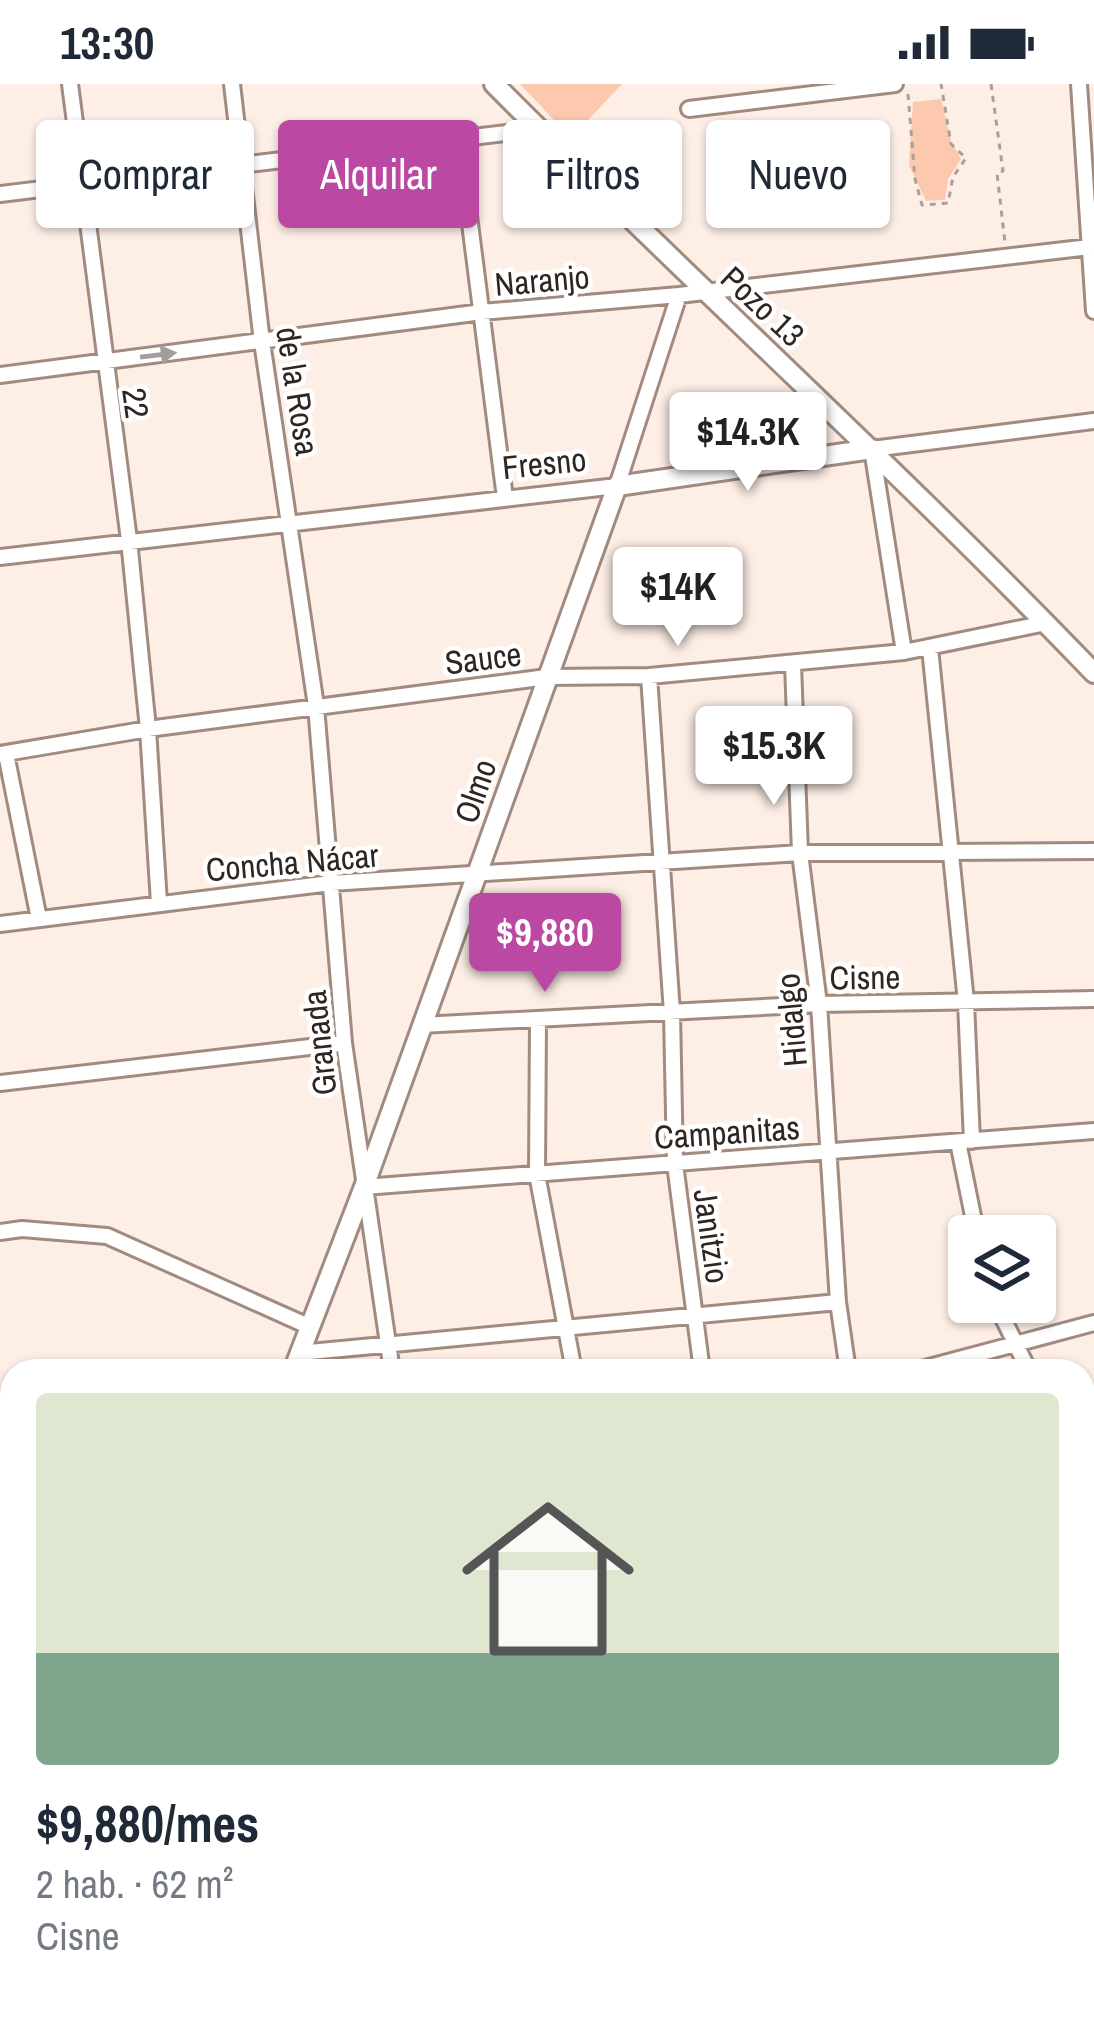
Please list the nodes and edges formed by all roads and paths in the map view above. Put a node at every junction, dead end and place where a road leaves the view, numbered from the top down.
1 (70, 84) edge
2 (232, 84) edge
3 (494, 84) edge
4 (892, 84) edge
5 (906, 84) edge
6 (941, 84) edge
7 (991, 84) edge
8 (1079, 84) edge
9 (688, 109) dead end
10 (76, 120) edge
11 (237, 120) edge
12 (530, 120) edge
13 (36, 188) edge
14 (0, 194) edge
15 (90, 228) edge
16 (250, 228) edge
17 (471, 228) edge
18 (639, 228) edge
19 (1090, 247) junction
20 (1006, 257) junction
21 (704, 292) junction
22 (680, 295) junction
23 (1094, 311) edge
24 (482, 312) junction
25 (262, 342) junction
26 (103, 362) junction
27 (0, 376) edge
28 (1094, 421) edge
29 (872, 449) junction
30 (617, 486) junction
31 (505, 498) junction
32 (290, 522) junction
33 (129, 540) junction
34 (0, 557) edge
35 (1046, 623) junction
36 (930, 648) junction
37 (904, 652) junction
38 (793, 664) junction
39 (1094, 673) edge
40 (649, 676) junction
41 (547, 677) junction
42 (316, 706) junction
43 (148, 730) junction
44 (3, 754) edge
45 (953, 850) junction
46 (1094, 851) edge
47 (800, 854) junction
48 (660, 864) junction
49 (478, 875) junction
50 (331, 883) junction
51 (158, 903) junction
52 (39, 919) junction
53 (0, 924) edge
54 (1094, 998) edge
55 (967, 1002) junction
56 (819, 1004) junction
57 (672, 1013) junction
58 (538, 1021) junction
59 (421, 1025) junction
60 (344, 1043) junction
61 (0, 1083) edge
62 (1094, 1131) edge
63 (965, 1141) junction
64 (827, 1152) junction
65 (675, 1164) junction
66 (537, 1174) junction
67 (364, 1187) junction
68 (974, 1215) edge
69 (0, 1232) edge
70 (838, 1302) junction
71 (695, 1314) junction
72 (1094, 1322) edge
73 (1005, 1323) edge
74 (308, 1326) junction
75 (563, 1328) junction
76 (387, 1343) junction
77 (1016, 1345) junction
78 (297, 1359) edge
79 (310, 1359) edge
80 (390, 1359) edge
81 (571, 1359) edge
82 (701, 1359) edge
83 (846, 1359) edge
84 (963, 1359) edge
85 (1023, 1359) edge

1 - 10 street, 22
2 - 11 street, de la Rosa
3 - 12 main road, Pozo 13
4 - 9 street
5 - 6 path
7 - 20 path
8 - 19 street
13 - 14 street
15 - 26 street, 22
16 - 25 street, de la Rosa
17 - 24 street
18 - 21 main road, Pozo 13
19 - 20 street, Naranjo
19 - 23 street
20 - 21 street, Naranjo
21 - 22 street, Naranjo
21 - 29 main road, Pozo 13
22 - 24 street, Naranjo
22 - 30 street, Olmo
24 - 25 street, Naranjo
24 - 31 street
26 -> 25 street, Naranjo
25 - 32 street, de la Rosa
26 - 27 street, Naranjo
26 - 33 street, 22
28 - 29 street, Fresno
29 - 30 main road, Fresno
29 - 35 main road, Pozo 13
29 - 37 street
30 - 31 street, Fresno
30 - 41 main road, Olmo
31 - 32 street, Fresno
32 - 33 street, Fresno
32 - 42 street, de la Rosa
33 - 34 street, Fresno
33 - 43 street, 22
35 - 36 street, Sauce
35 - 39 main road, Pozo 13
36 - 37 street, Sauce
36 - 45 street
37 - 38 street, Sauce
38 - 40 street, Sauce
38 - 47 street, Hidalgo
40 - 41 street, Sauce
40 - 48 street, Janitzio
41 - 42 street, Sauce
41 - 49 main road, Olmo
42 - 43 street, Sauce
42 - 50 street, Granada
43 - 44 street, Sauce
43 - 51 street, 22
44 - 52 street
45 - 46 street, Concha Nácar
45 - 47 street, Concha Nácar
45 - 55 street
47 - 48 street, Concha Nácar
47 - 56 street, Hidalgo
48 - 49 street, Concha Nácar
48 - 57 street, Janitzio
49 - 50 street, Concha Nácar
49 - 59 main road, Olmo
50 - 51 street, Concha Nácar
50 - 60 street, Granada
51 - 52 street, Concha Nácar
52 - 53 street, Concha Nácar
54 - 55 street, Cisne
55 - 56 street, Cisne
55 - 63 street
56 - 57 street, Cisne
56 - 64 street, Hidalgo
57 - 58 street, Cisne
57 - 65 street, Janitzio
58 - 59 street, Cisne
58 - 66 street
59 - 67 main road, Olmo
60 - 61 street
60 - 67 street, Granada
62 - 63 street, Campanitas
63 - 64 street, Campanitas
63 - 68 street
64 - 65 street, Campanitas
64 - 70 street, Hidalgo
65 - 66 street, Campanitas
65 - 71 street, Janitzio
66 - 67 street, Campanitas
66 - 75 street
67 - 74 main road, Olmo
67 - 76 street, Granada
69 - 74 street
70 - 71 street
70 - 83 street, Hidalgo
71 - 75 street
71 - 82 street, Janitzio
72 - 77 street
73 - 77 street
74 - 78 main road, Olmo
75 - 76 street
75 - 81 street
76 - 79 street
76 - 80 street, Granada
77 - 84 street
77 - 85 street

